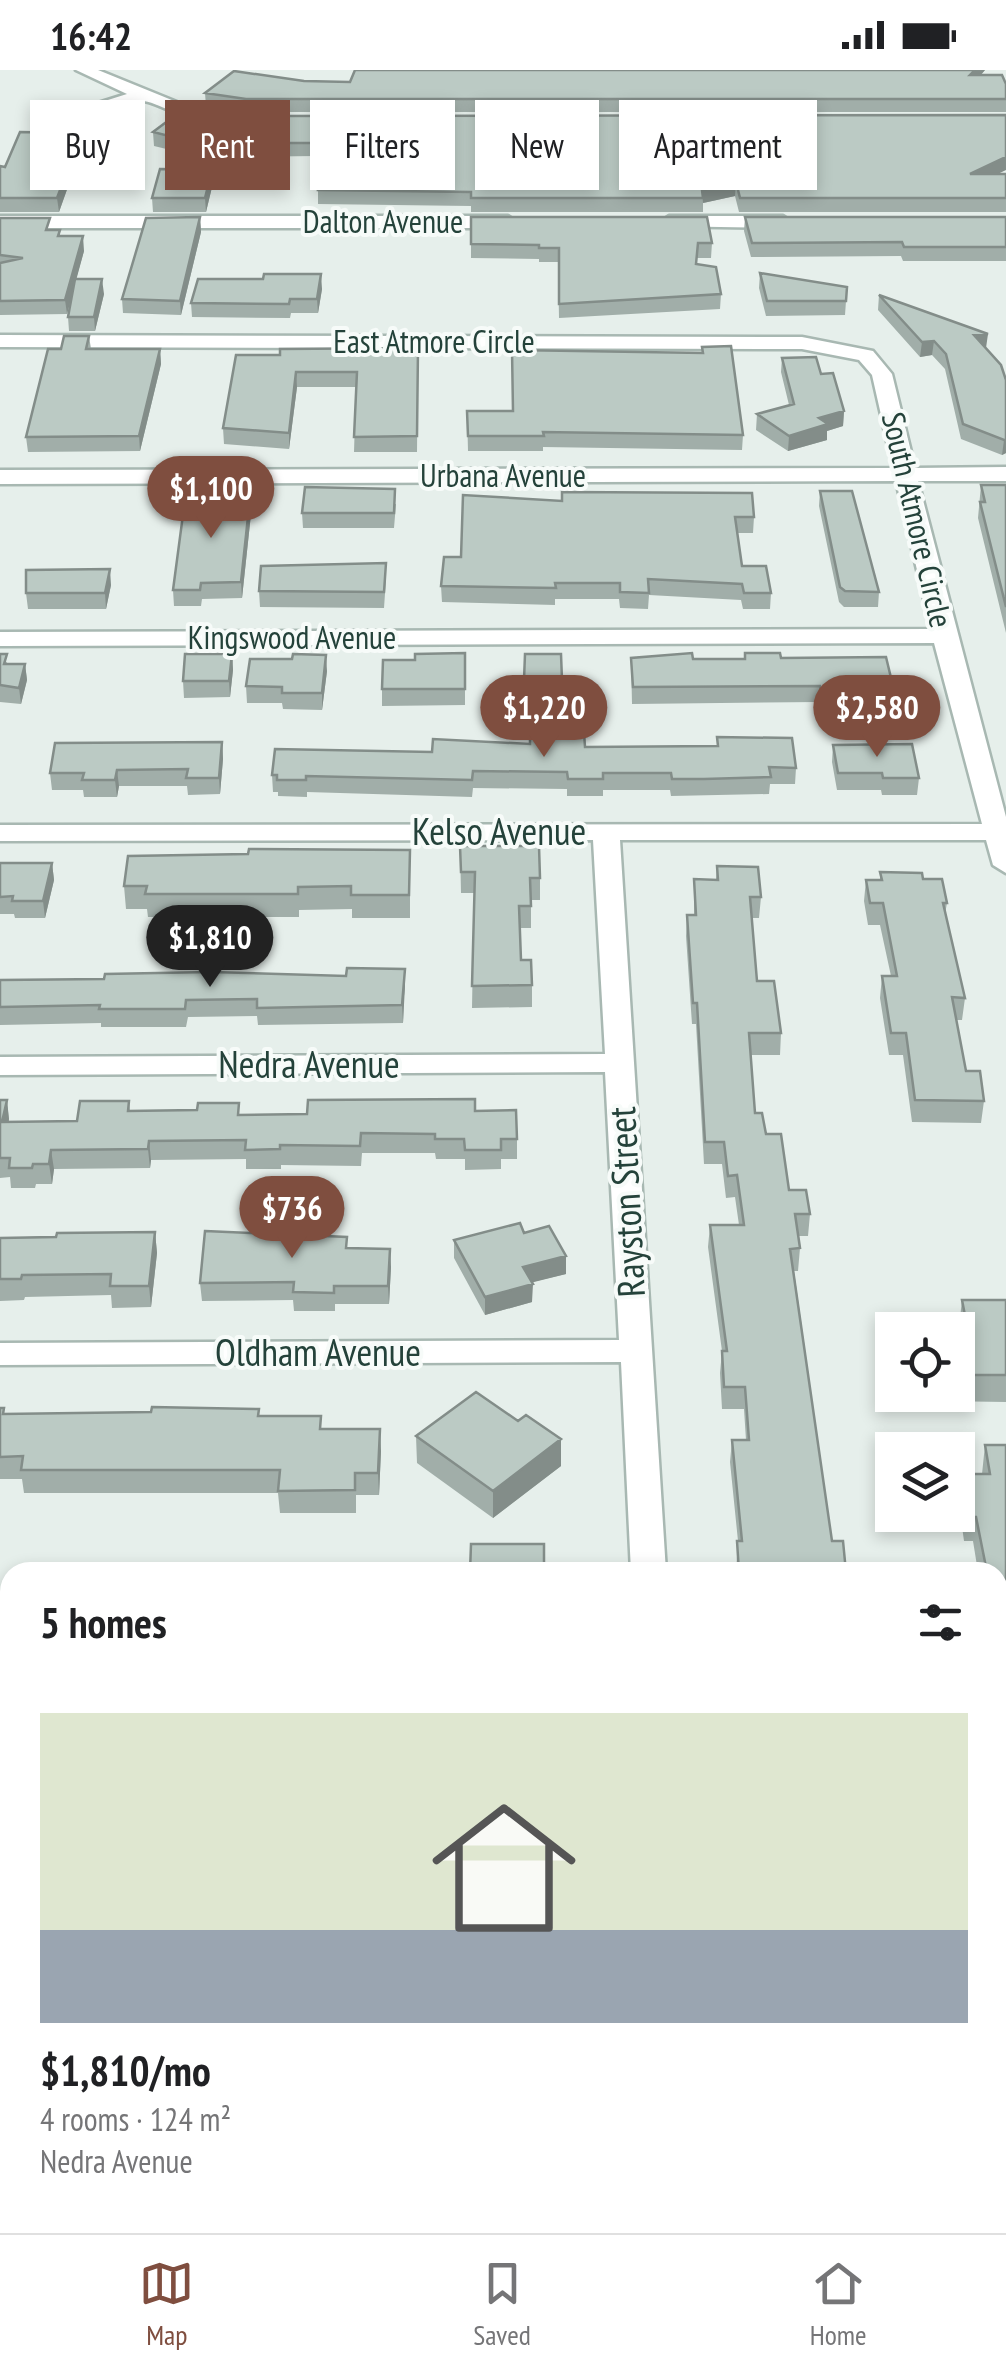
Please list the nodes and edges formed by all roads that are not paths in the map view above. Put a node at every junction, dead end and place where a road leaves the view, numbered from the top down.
1 (84, 70) edge
2 (140, 95) junction
3 (125, 100) edge
4 (165, 105) edge
5 (0, 222) edge
6 (530, 222) edge
7 (649, 222) edge
8 (808, 222) edge
9 (0, 341) edge
10 (866, 355) joint
11 (1006, 474) edge
12 (909, 475) junction
13 (0, 477) edge
14 (944, 636) junction
15 (0, 639) edge
16 (606, 832) junction
17 (998, 832) junction
18 (0, 833) edge
19 (1006, 865) edge
20 (619, 1063) junction
21 (0, 1066) edge
22 (636, 1351) junction
23 (0, 1354) edge
24 (647, 1562) edge

1 - 2 street
2 - 3 street
2 - 4 street
5 - 6 street, Dalton Avenue
7 - 8 street
9 - 10 street, East Atmore Circle
10 - 12 street, South Atmore Circle
11 - 12 street, Urbana Avenue
12 - 13 street, Urbana Avenue
12 - 14 street, South Atmore Circle
14 - 15 street, Kingswood Avenue
14 - 17 street, South Atmore Circle
16 - 17 street, Kelso Avenue
16 - 18 street, Kelso Avenue
16 - 20 street, Rayston Street
17 - 19 street, South Atmore Circle
20 - 21 street, Nedra Avenue
20 - 22 street, Rayston Street
22 - 23 street, Oldham Avenue
22 - 24 street, Rayston Street

